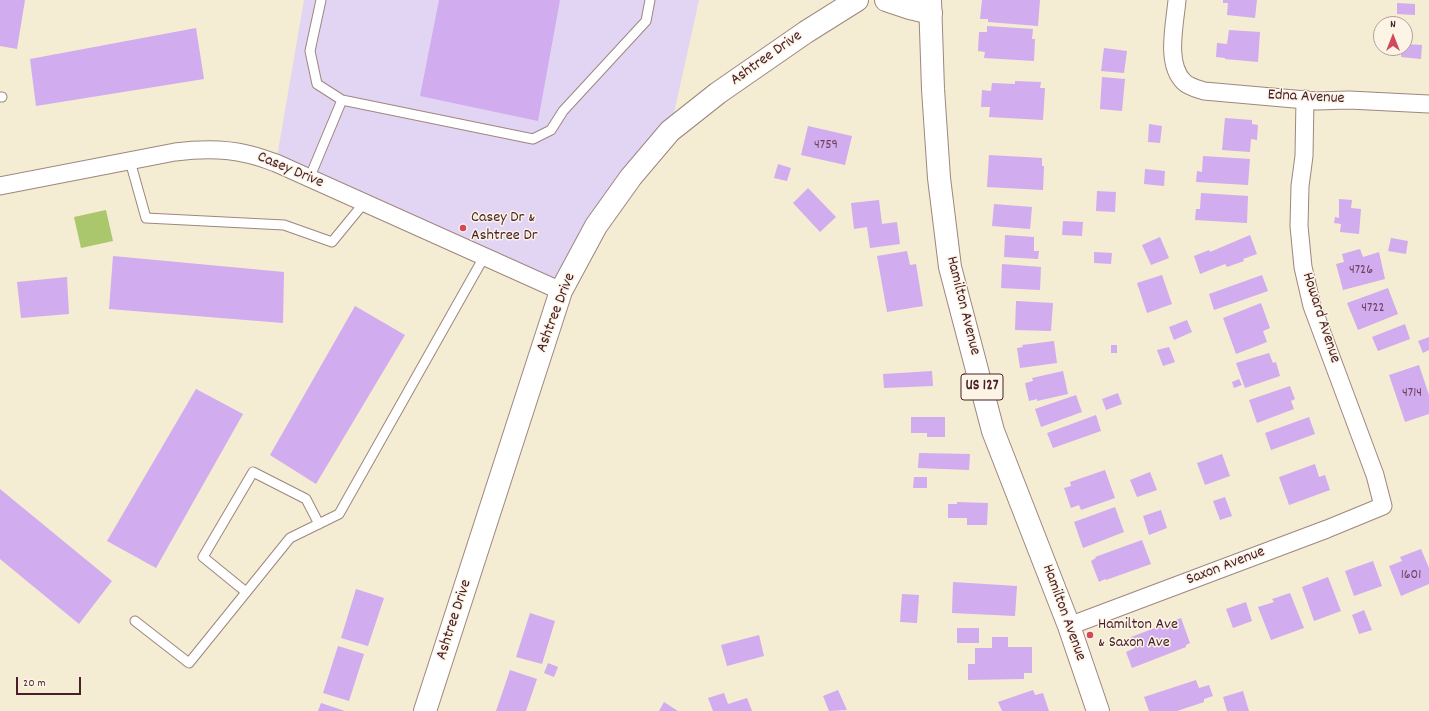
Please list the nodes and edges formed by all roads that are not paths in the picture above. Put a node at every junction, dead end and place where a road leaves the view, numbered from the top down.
1 (321, 0) edge
2 (650, 0) edge
3 (886, 0) edge
4 (1177, 0) edge
5 (860, 1) edge
6 (930, 6) edge
7 (1305, 99) junction
8 (342, 100) junction
9 (1429, 104) edge
10 (130, 161) junction
11 (309, 179) junction
12 (0, 186) edge
13 (364, 203) junction
14 (484, 257) junction
15 (562, 291) junction
16 (1382, 506) joint
17 (319, 524) junction
18 (246, 592) junction
19 (135, 621) dead end
20 (1069, 626) junction
21 (425, 711) edge
22 (1098, 711) edge

1 - 8 lane
2 - 8 lane
3 - 6 street
4 - 7 street, Edna Avenue
5 - 15 street, Ashtree Drive
6 - 20 street, Hamilton Avenue / US 127
7 - 9 street, Edna Avenue
7 - 16 street, Howard Avenue
8 - 11 lane
10 - 11 street, Casey Drive
10 - 12 street, Casey Drive
10 - 13 lane
11 - 13 street, Casey Drive
13 - 14 street, Casey Drive
14 - 15 street, Casey Drive
14 - 17 lane
15 - 21 street, Ashtree Drive
16 - 20 street, Saxon Avenue
17 - 18 lane
17 - 18 lane
18 - 19 lane
20 - 22 street, Hamilton Avenue / US 127

